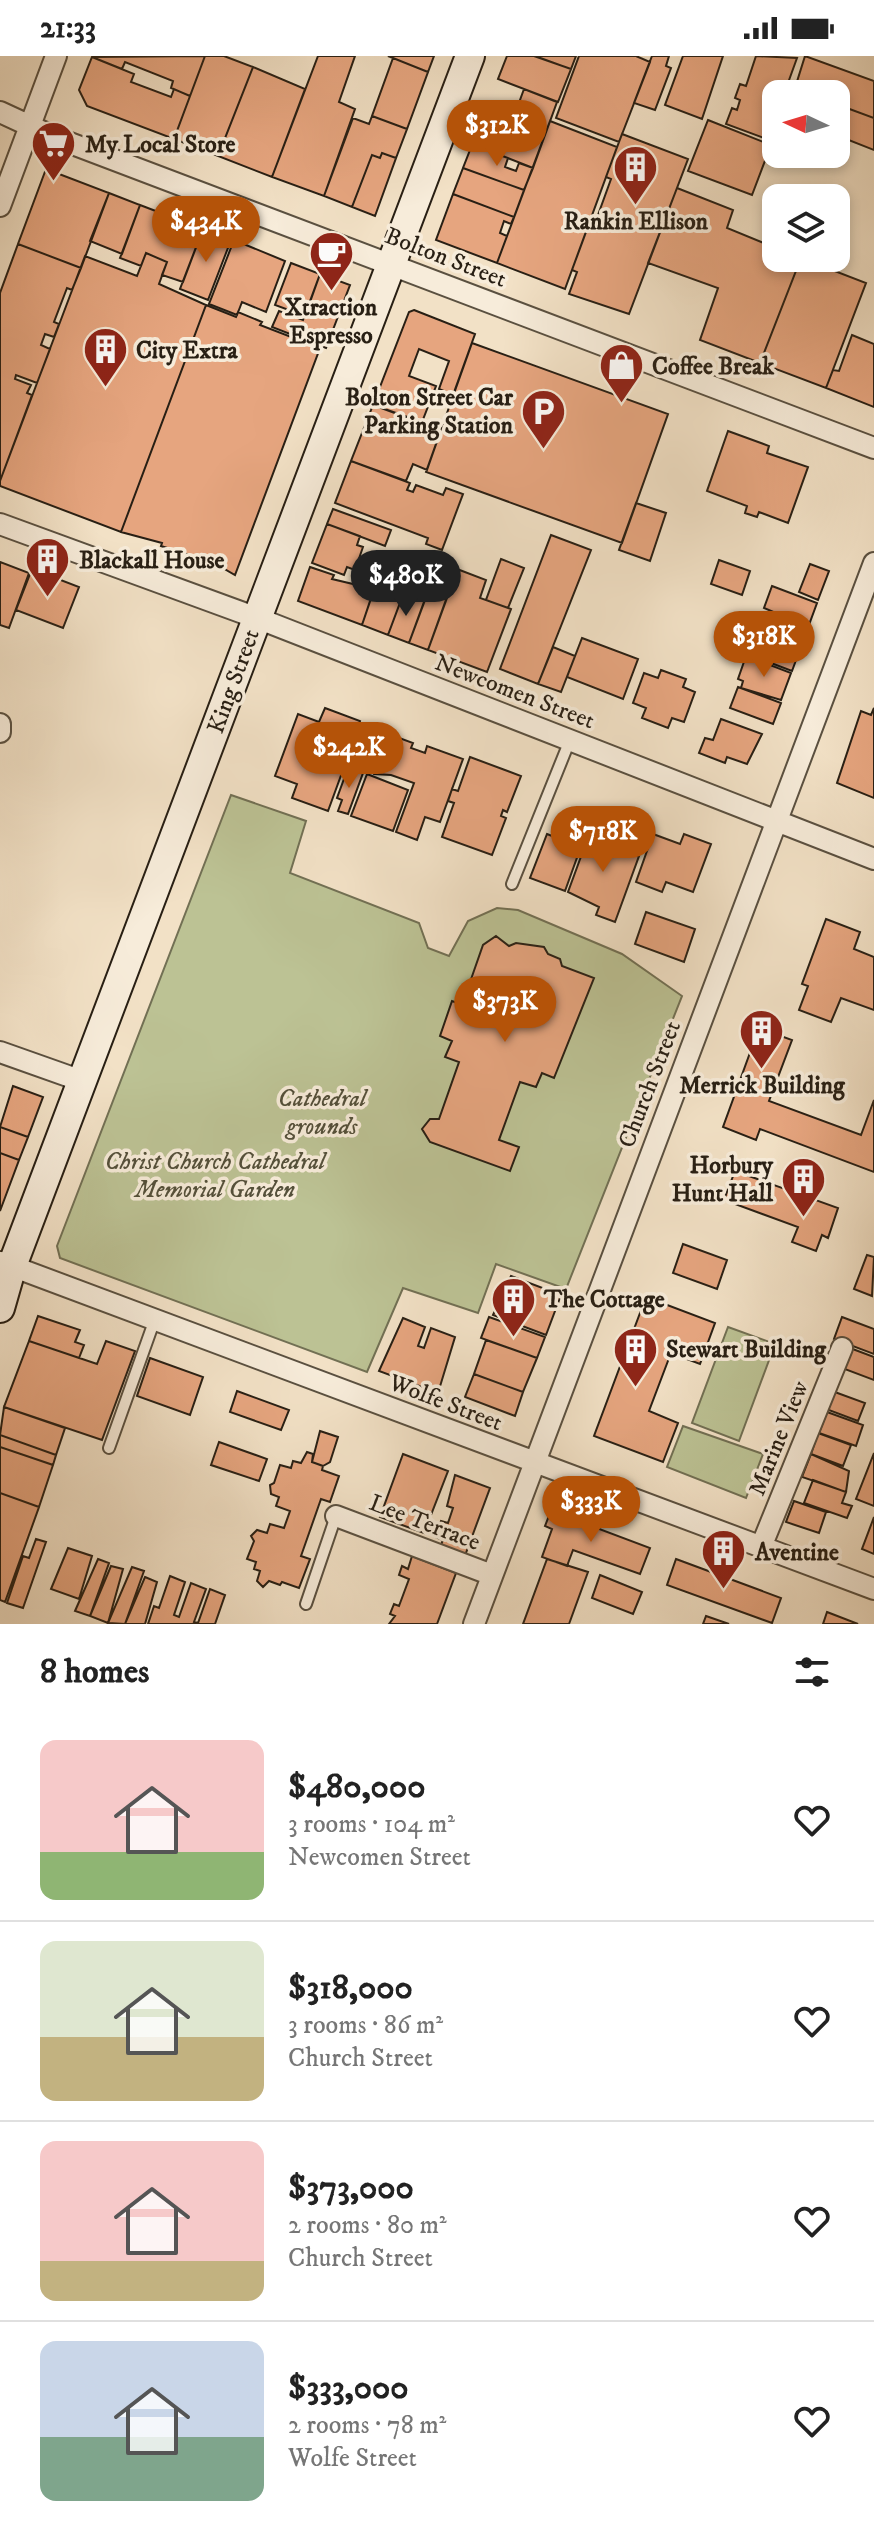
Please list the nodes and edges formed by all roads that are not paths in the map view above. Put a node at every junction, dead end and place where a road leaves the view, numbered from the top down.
1 (56, 56) edge
2 (470, 56) edge
3 (0, 112) edge
4 (30, 125) junction
5 (0, 206) edge
6 (391, 264) junction
7 (874, 448) edge
8 (0, 524) edge
9 (874, 563) edge
10 (257, 618) junction
11 (0, 724) edge
12 (0, 732) edge
13 (570, 740) junction
14 (775, 822) junction
15 (874, 859) edge
16 (512, 884) dead end
17 (0, 1052) edge
18 (82, 1081) junction
19 (6, 1264) edge
20 (0, 1308) edge
21 (155, 1319) junction
22 (842, 1348) dead end
23 (109, 1448) dead end
24 (534, 1463) junction
25 (336, 1516) joint
26 (761, 1547) junction
27 (492, 1575) junction
28 (874, 1589) edge
29 (306, 1604) dead end
30 (474, 1624) edge

1 - 4 street
2 - 6 main road, King Street
3 - 4 street, Bolton Street
4 - 5 street
4 - 6 street, Bolton Street
6 - 7 street, Bolton Street
6 - 10 main road, King Street
8 - 10 street, Newcomen Street
9 - 14 street, Church Street
10 - 13 street, Newcomen Street
10 - 18 main road, King Street
11 - 12 street
13 - 14 street, Newcomen Street
13 - 16 lane
14 - 15 street, Newcomen Street
14 - 24 street, Church Street
17 - 18 street
18 - 19 main road, King Street
19 - 20 main road, King Street
19 - 21 street, Wolfe Street
21 - 23 lane
21 - 24 street, Wolfe Street
22 - 26 street, Marine View
24 - 26 street, Wolfe Street
24 - 27 street, Church Street
25 - 27 street, Lee Terrace
25 - 29 lane, Lee Terrace
26 - 28 street, Wolfe Street
27 - 30 street, Church Street

